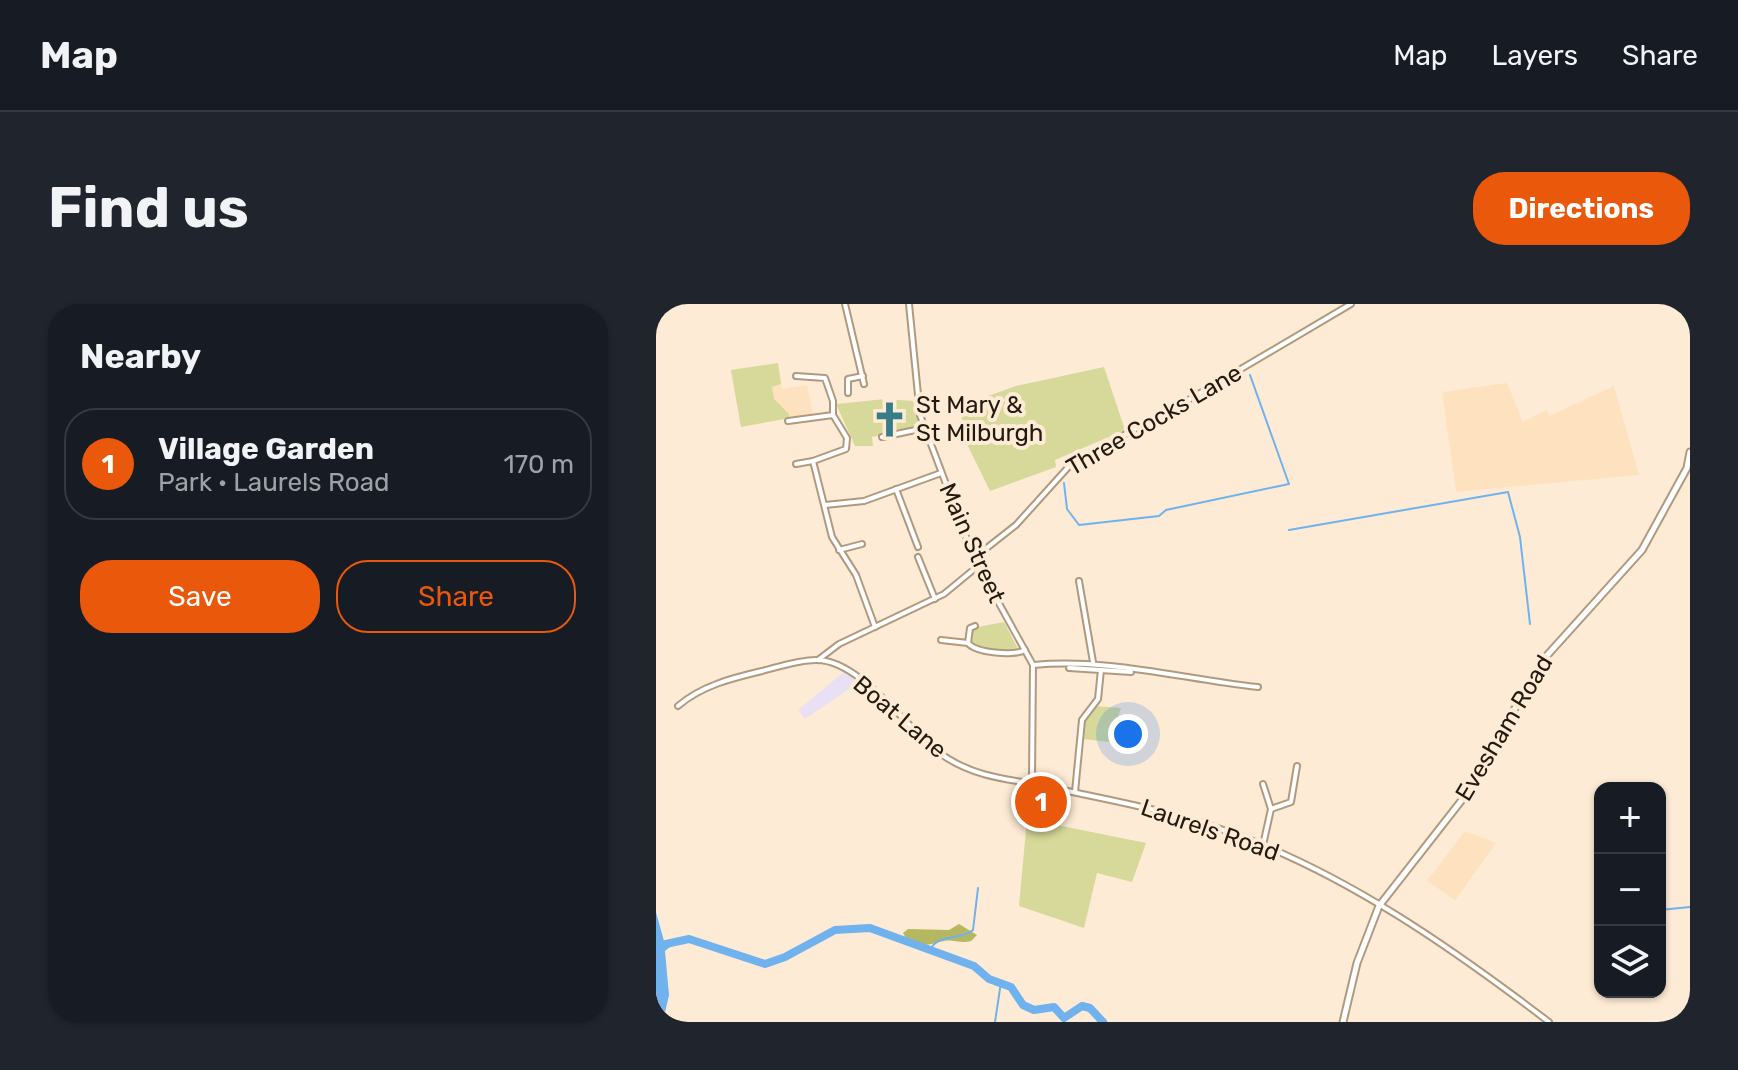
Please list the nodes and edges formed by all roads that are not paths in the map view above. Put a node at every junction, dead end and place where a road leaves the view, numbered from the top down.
1 (845, 304) edge
2 (909, 304) edge
3 (1351, 304) edge
4 (796, 376) dead end
5 (863, 376) junction
6 (864, 384) dead end
7 (848, 393) dead end
8 (833, 415) junction
9 (788, 421) dead end
10 (925, 428) junction
11 (903, 432) junction
12 (882, 437) dead end
13 (905, 439) dead end
14 (1690, 452) edge
15 (813, 461) junction
16 (796, 464) dead end
17 (941, 473) junction
18 (896, 489) junction
19 (824, 505) junction
20 (862, 544) dead end
21 (918, 547) dead end
22 (839, 550) junction
23 (918, 557) dead end
24 (974, 558) junction
25 (978, 566) junction
26 (1079, 581) dead end
27 (935, 599) junction
28 (875, 627) junction
29 (970, 627) dead end
30 (941, 640) dead end
31 (951, 641) junction
32 (968, 643) junction
33 (951, 648) dead end
34 (1025, 650) junction
35 (818, 660) junction
36 (1093, 663) junction
37 (1033, 665) junction
38 (1069, 668) dead end
39 (1101, 670) junction
40 (1131, 672) dead end
41 (1258, 687) dead end
42 (678, 706) dead end
43 (1297, 766) dead end
44 (1032, 779) junction
45 (1263, 784) dead end
46 (1075, 792) junction
47 (1271, 809) junction
48 (1263, 845) junction
49 (1379, 906) junction
50 (1343, 1022) edge
51 (1549, 1022) edge

1 - 5 street
2 - 10 street, Main Street
3 - 24 street, Three Cocks Lane
4 - 8 street
5 - 6 street
5 - 7 street
8 - 9 street
8 - 15 street
10 - 11 street
10 - 17 street, Main Street
11 - 12 street
11 - 13 street
14 - 49 main road, Evesham Road
15 - 16 street
15 - 19 street
17 - 18 street
17 - 24 street, Main Street
18 - 19 street
18 - 21 street
19 - 22 street
20 - 22 street
22 - 28 street
23 - 27 street
24 - 25 street, Main Street
25 - 27 street
25 - 34 street, Main Street
26 - 36 street
27 - 28 street
28 - 35 street
29 - 32 street
30 - 31 street
31 - 32 street
31 - 33 street
32 - 34 street
34 - 37 street, Main Street
35 - 42 street
35 - 44 street, Boat Lane
36 - 37 street
36 - 41 street
37 - 44 street, Main Street
38 - 39 street
39 - 40 street
39 - 46 street
43 - 47 street
44 - 46 street, Laurels Road
45 - 47 street
46 - 48 street, Laurels Road
47 - 48 street
48 - 49 street, Laurels Road
49 - 50 main road
49 - 51 street, Laurels Road

